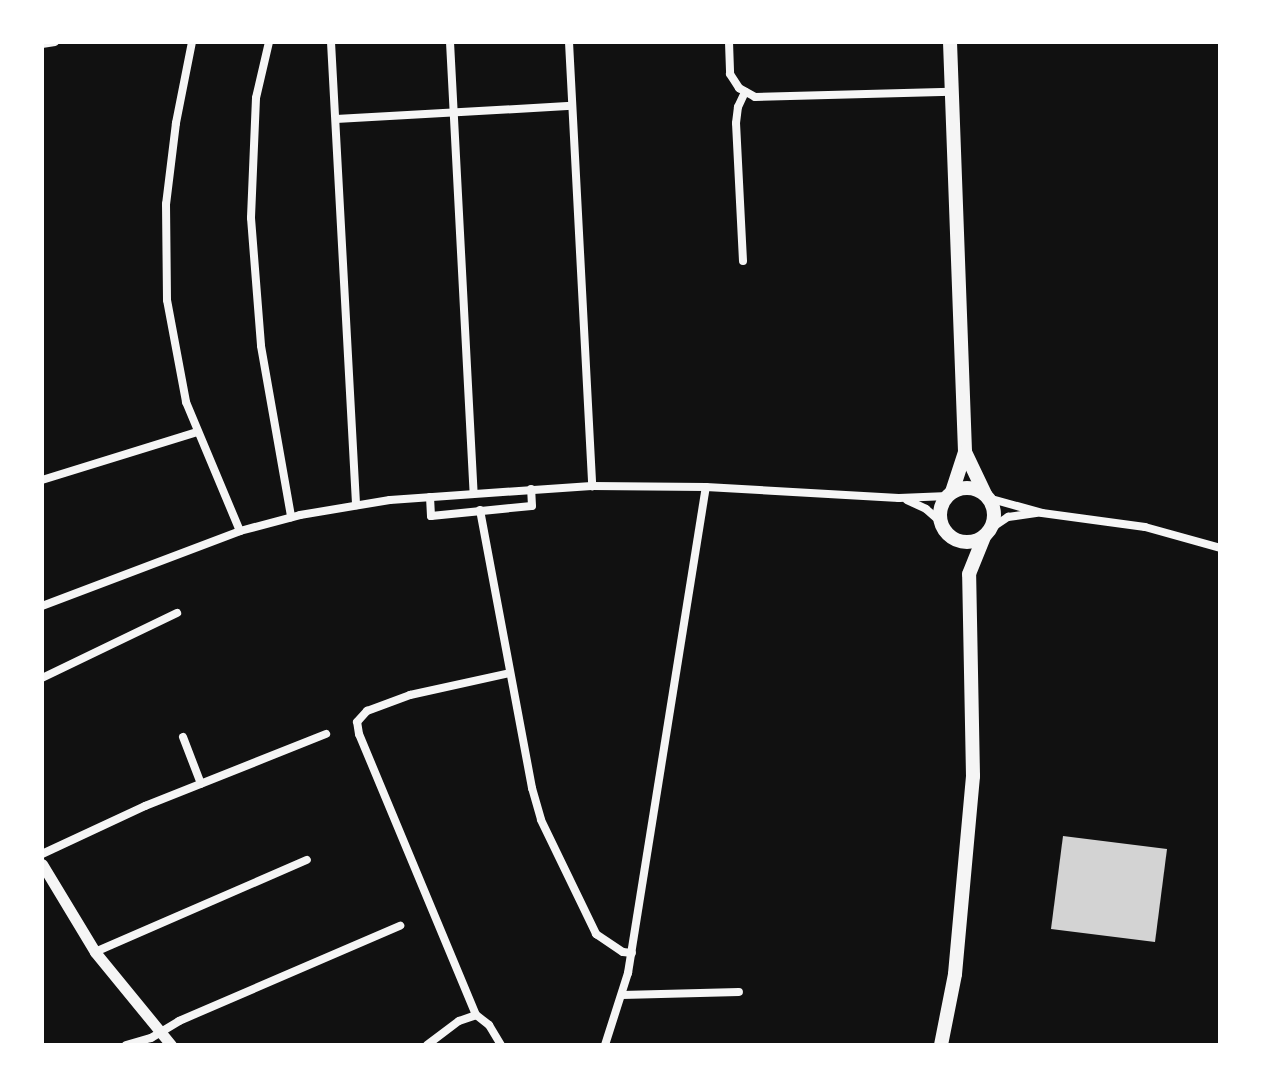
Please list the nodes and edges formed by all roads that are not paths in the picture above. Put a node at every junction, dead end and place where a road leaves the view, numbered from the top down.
1 (55, 42) edge
2 (192, 42) edge
3 (269, 42) edge
4 (331, 42) edge
5 (450, 42) edge
6 (569, 42) edge
7 (729, 42) edge
8 (950, 42) edge
9 (42, 44) edge
10 (745, 92) junction
11 (951, 92) junction
12 (572, 106) junction
13 (453, 113) junction
14 (336, 119) junction
15 (743, 261) dead end
16 (197, 432) junction
17 (965, 452) junction
18 (42, 480) edge
19 (592, 486) junction
20 (706, 487) junction
21 (531, 489) junction
22 (474, 493) junction
23 (950, 494) junction
24 (986, 496) junction
25 (430, 497) junction
26 (899, 498) junction
27 (356, 505) junction
28 (480, 510) junction
29 (1042, 513) junction
30 (291, 517) junction
31 (941, 522) junction
32 (240, 531) junction
33 (987, 533) junction
34 (953, 537) junction
35 (1220, 548) edge
36 (969, 574) junction
37 (42, 606) edge
38 (177, 613) dead end
39 (510, 673) junction
40 (42, 678) edge
41 (326, 734) dead end
42 (183, 737) dead end
43 (201, 784) junction
44 (42, 854) edge
45 (307, 860) dead end
46 (42, 864) edge
47 (47, 886) edge
48 (400, 926) dead end
49 (95, 952) junction
50 (632, 953) junction
51 (739, 992) dead end
52 (622, 995) junction
53 (476, 1015) junction
54 (160, 1033) junction
55 (126, 1045) edge
56 (171, 1045) edge
57 (427, 1045) edge
58 (501, 1045) edge
59 (605, 1045) edge
60 (941, 1045) edge

1 - 9 street
2 - 16 street
3 - 30 street
4 - 14 street
5 - 13 street
6 - 12 street
7 - 10 street
8 - 11 main road
10 - 11 street
10 - 15 street
11 - 17 main road
12 - 13 street
12 - 19 street
13 - 14 street
13 - 22 street
14 - 27 street
16 - 18 street
16 - 32 street
17 - 23 main road
17 - 24 main road
19 - 20 street
19 - 21 street
20 - 26 street
20 - 50 street
21 - 22 street
21 - 28 street
22 - 25 street
23 - 24 main road
23 - 26 street
23 - 31 main road
24 - 29 street
24 - 33 main road
25 - 27 street
25 - 28 street
26 - 31 street
27 - 30 street
28 - 39 street
29 - 33 street
29 - 35 street
30 - 32 street
31 - 34 main road
32 - 37 street
33 - 34 main road
33 - 36 main road
34 - 36 main road
36 - 60 main road
38 - 40 street
39 - 50 street
39 - 53 street
41 - 43 street
42 - 43 street
43 - 44 street
45 - 49 street
46 - 47 street
47 - 49 street
48 - 54 street
49 - 54 street
50 - 52 street
51 - 52 street
52 - 59 street
53 - 57 street
53 - 58 street
54 - 55 street
54 - 56 street

